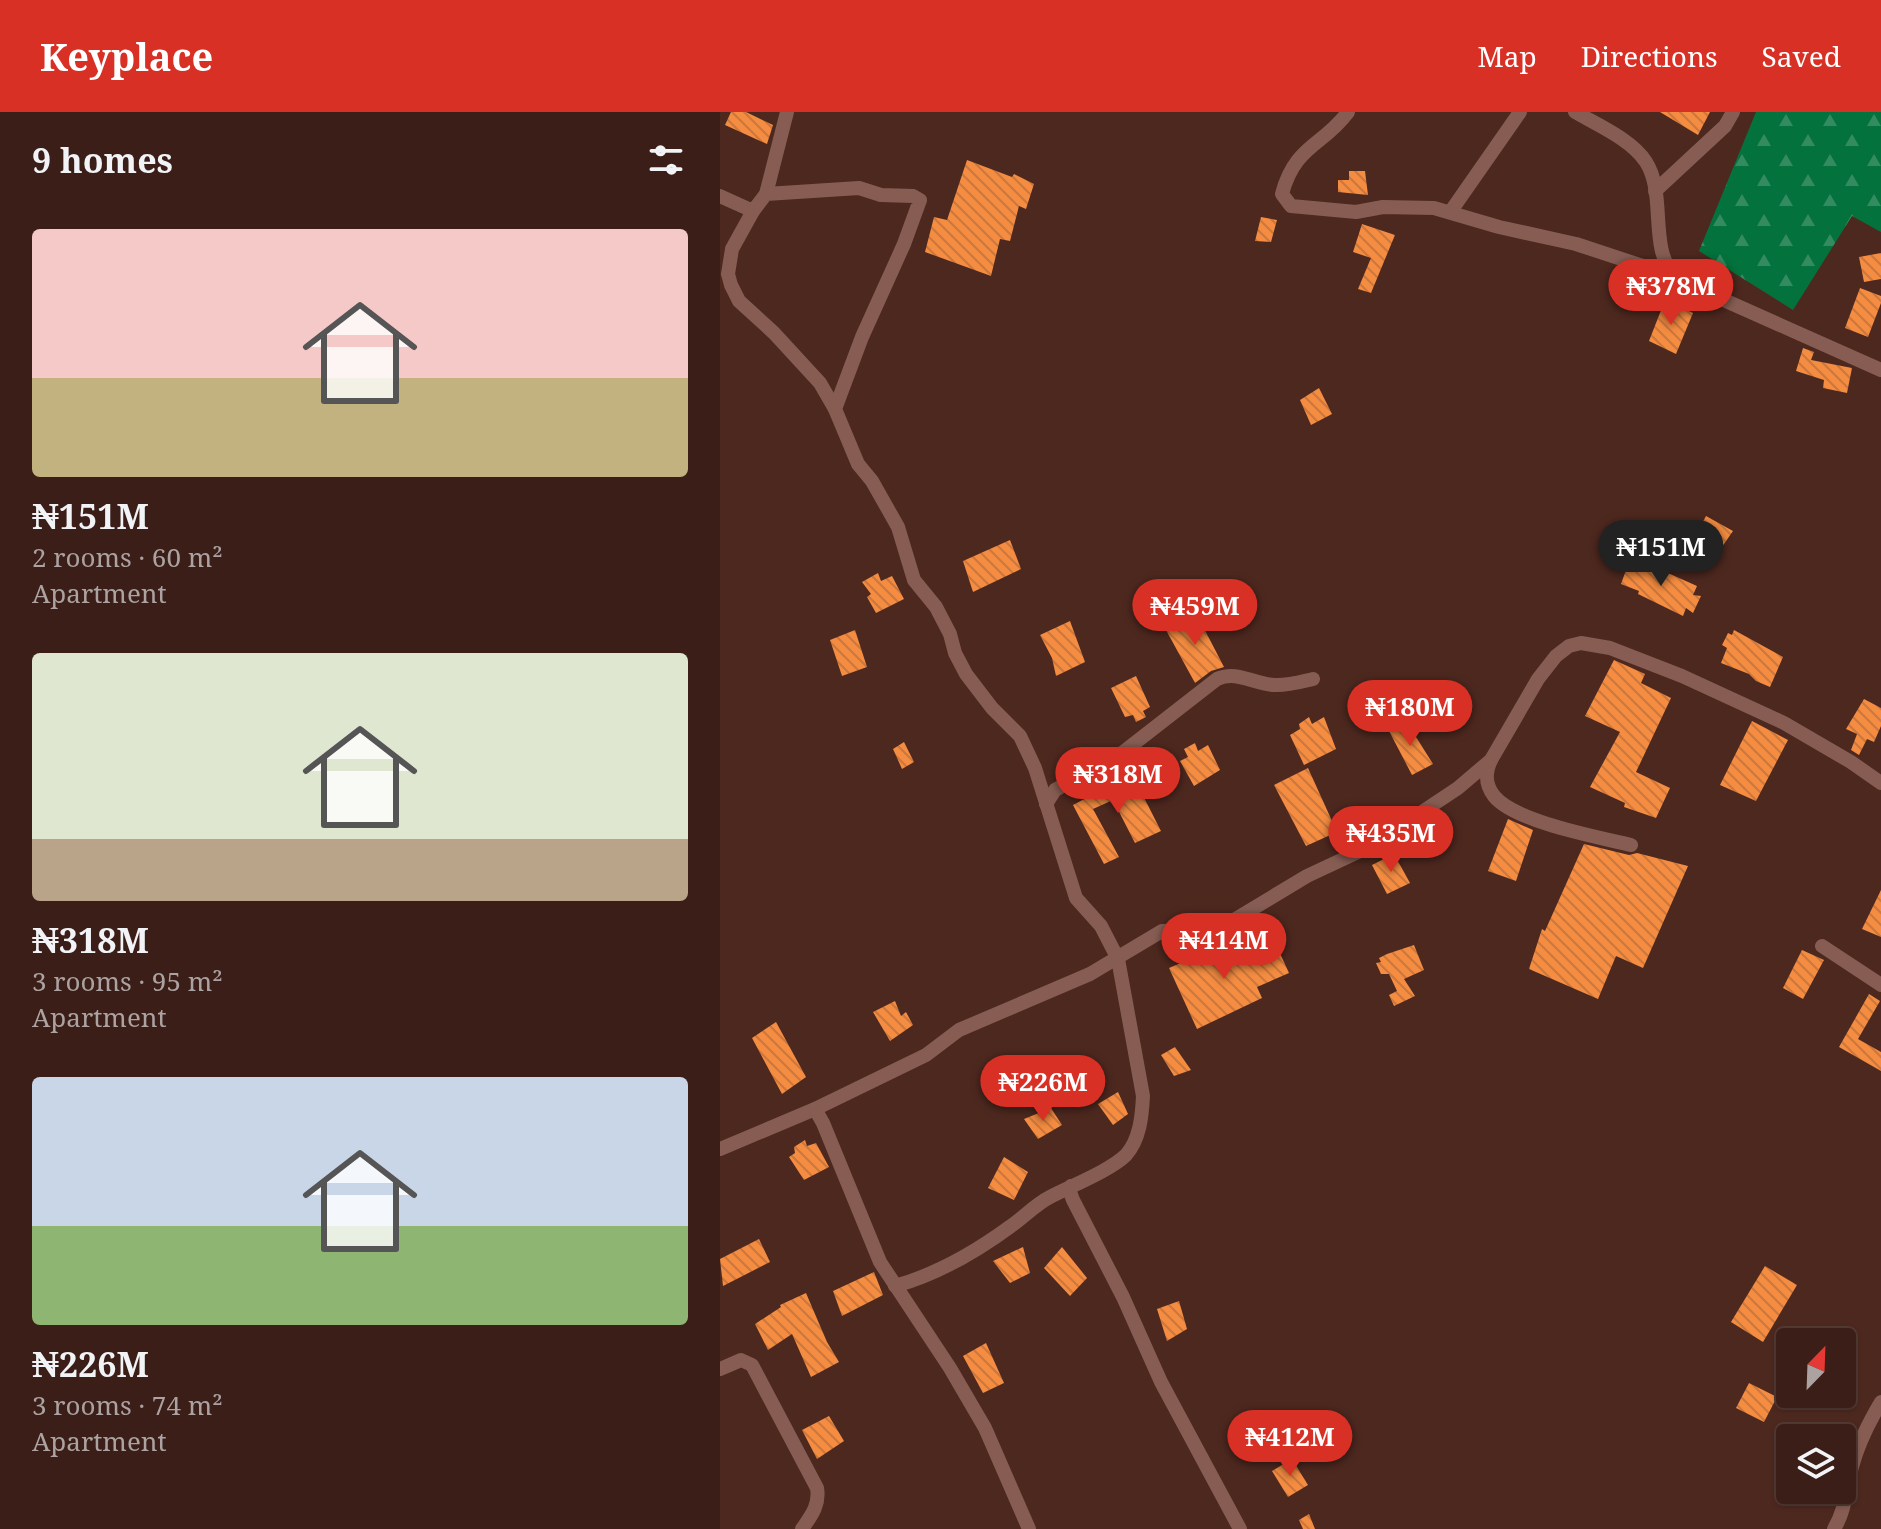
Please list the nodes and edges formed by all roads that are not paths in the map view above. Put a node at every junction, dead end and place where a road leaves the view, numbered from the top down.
1 (787, 112) edge
2 (1348, 112) edge
3 (1520, 112) edge
4 (1575, 112) edge
5 (1733, 112) edge
6 (1655, 191) junction
7 (766, 194) junction
8 (720, 196) edge
9 (753, 211) junction
10 (1451, 211) junction
11 (1679, 280) junction
12 (1881, 370) edge
13 (835, 409) junction
14 (1313, 679) dead end
15 (1491, 760) junction
16 (1881, 783) edge
17 (1046, 804) junction
18 (1631, 845) dead end
19 (1822, 946) dead end
20 (1118, 959) junction
21 (1881, 985) edge
22 (815, 1109) junction
23 (720, 1149) edge
24 (1071, 1186) junction
25 (895, 1286) junction
26 (720, 1369) edge
27 (1881, 1402) edge
28 (802, 1529) edge
29 (1029, 1529) edge
30 (1240, 1529) edge
31 (1834, 1529) edge

1 - 7 street
2 - 10 street
3 - 10 street
4 - 6 street
5 - 6 street
6 - 11 street
7 - 9 street
7 - 13 street
8 - 9 street
9 - 13 street
10 - 11 street
11 - 12 street
13 - 17 street
14 - 17 street
15 - 16 street
15 - 18 street
15 - 20 street
17 - 20 street
19 - 21 street
20 - 22 street
20 - 24 street
22 - 23 street
22 - 25 street
24 - 25 street
24 - 30 street
25 - 29 street
26 - 28 street
27 - 31 street

